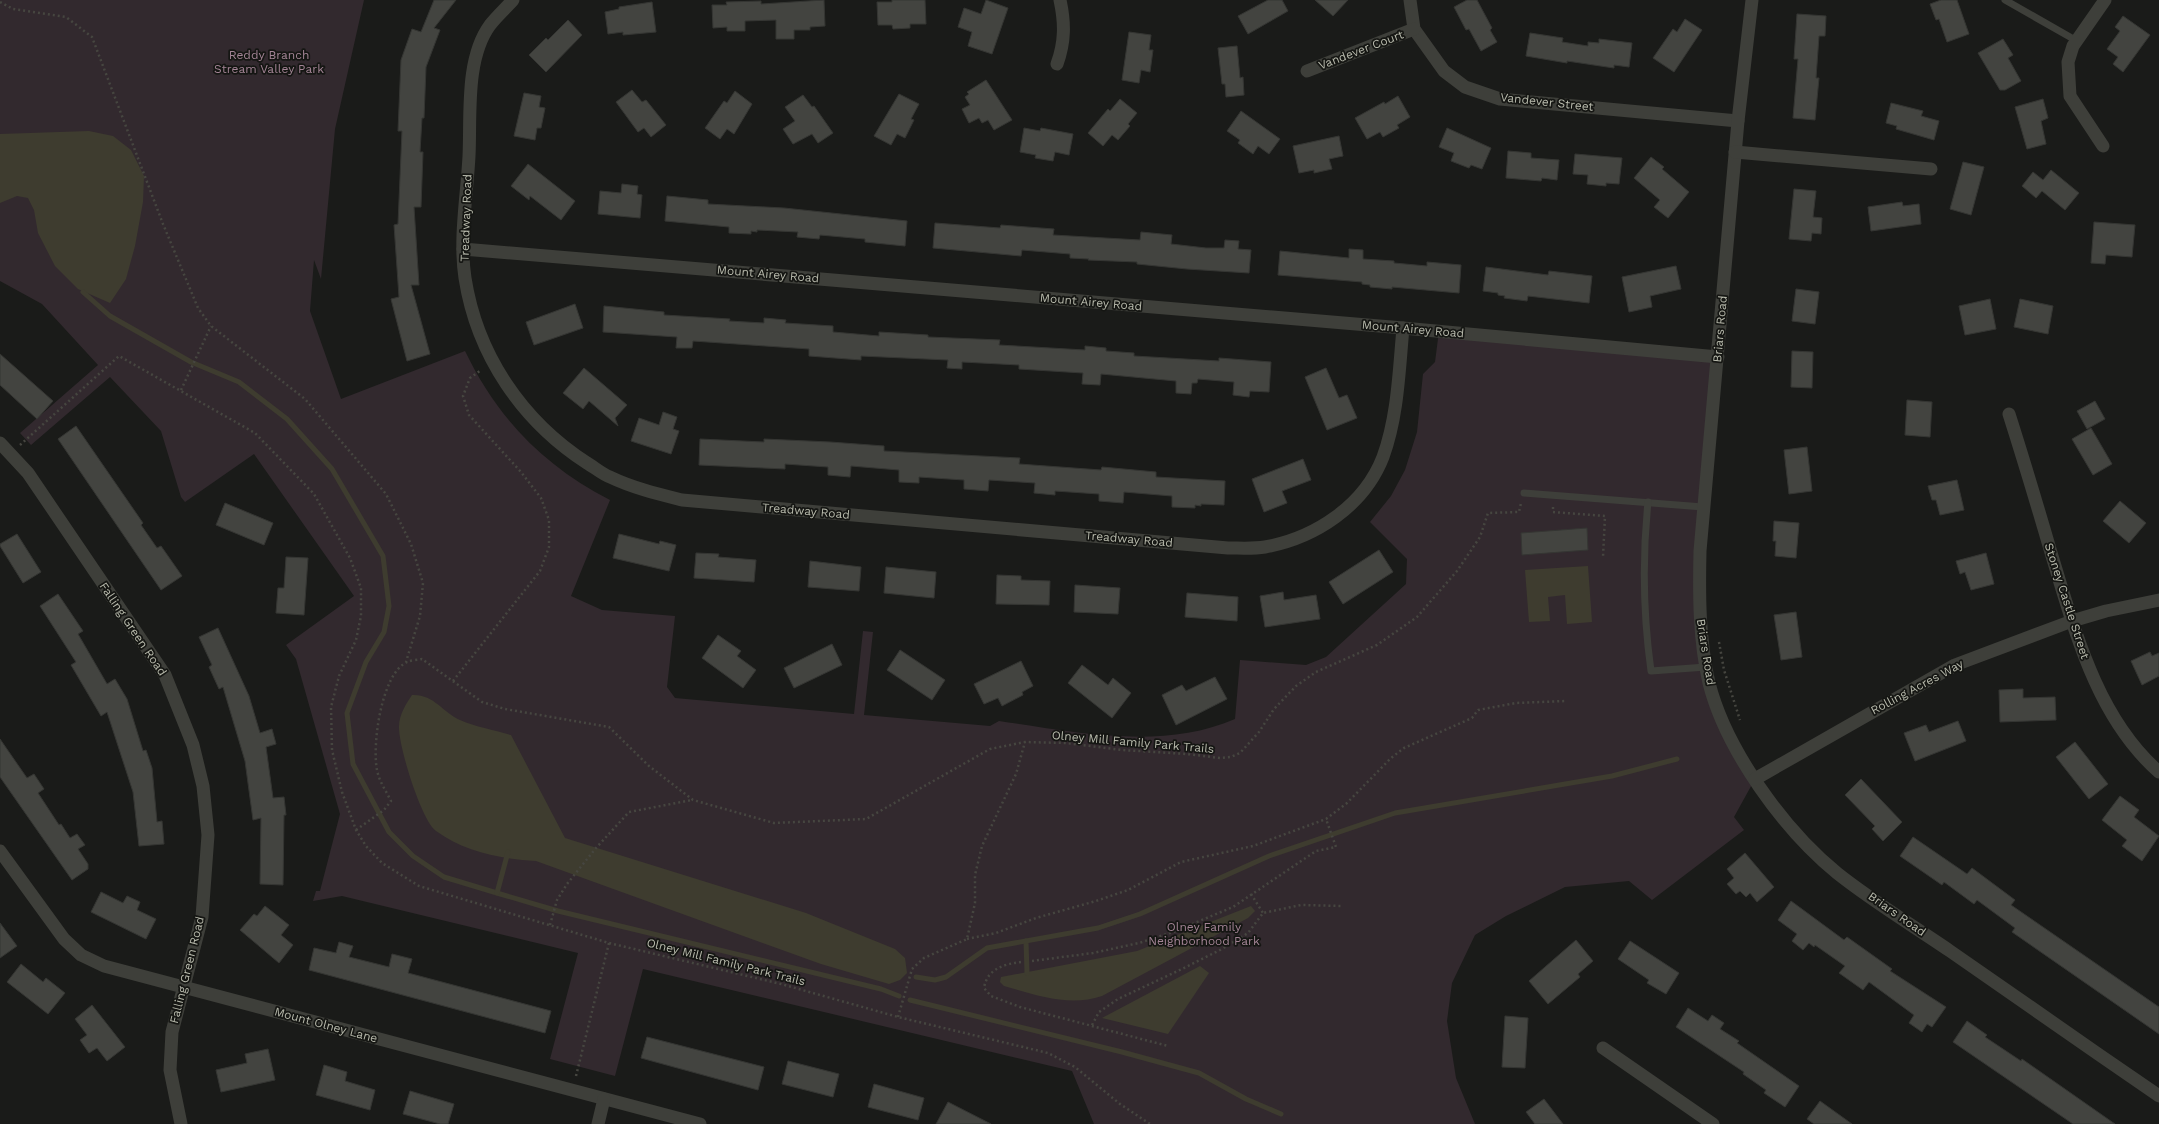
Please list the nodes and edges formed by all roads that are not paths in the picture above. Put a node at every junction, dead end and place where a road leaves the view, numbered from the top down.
1 (513, 0) edge
2 (1060, 0) edge
3 (1410, 0) edge
4 (1752, 0) edge
5 (2005, 0) edge
6 (2105, 0) edge
7 (1414, 29) junction
8 (2076, 41) junction
9 (1057, 64) dead end
10 (1307, 71) dead end
11 (1738, 120) junction
12 (2103, 146) dead end
13 (1735, 152) junction
14 (1931, 169) dead end
15 (463, 249) junction
16 (1403, 328) junction
17 (1718, 358) junction
18 (2009, 414) dead end
19 (0, 442) edge
20 (1524, 493) road end
21 (1648, 502) junction
22 (1703, 507) junction
23 (2159, 600) edge
24 (2072, 621) junction
25 (1706, 667) junction
26 (2159, 772) edge
27 (1755, 779) junction
28 (0, 851) edge
29 (183, 987) junction
30 (1603, 1048) dead end
31 (2159, 1096) edge
32 (604, 1099) junction
33 (181, 1124) edge
34 (598, 1124) edge
35 (700, 1124) edge
36 (1713, 1124) edge

1 - 15 street, Treadway Road
2 - 9 street
3 - 7 street, Vandever Street
4 - 11 street, Briars Road
5 - 8 lane
6 - 8 street
7 - 10 street, Vandever Court
7 - 11 street, Vandever Street
8 - 12 street
11 - 13 street, Briars Road
13 - 14 street
13 - 17 street, Briars Road
15 - 16 street, Mount Airey Road
15 - 16 street, Treadway Road
16 - 17 street, Mount Airey Road
17 - 22 street, Briars Road
18 - 24 street, Stoney Castle Street
19 - 29 street, Falling Green Road
20 - 21 lane
21 - 22 lane
21 - 25 lane
22 - 25 street, Briars Road
23 - 24 street, Rolling Acres Way
24 - 26 street, Stoney Castle Street
24 - 27 street, Rolling Acres Way
25 - 27 street, Briars Road
27 - 31 street, Briars Road
28 - 29 street, Mount Olney Lane
29 - 32 street, Mount Olney Lane
29 - 33 street, Falling Green Road
30 - 36 street
32 - 34 street
32 - 35 street, Mount Olney Lane

